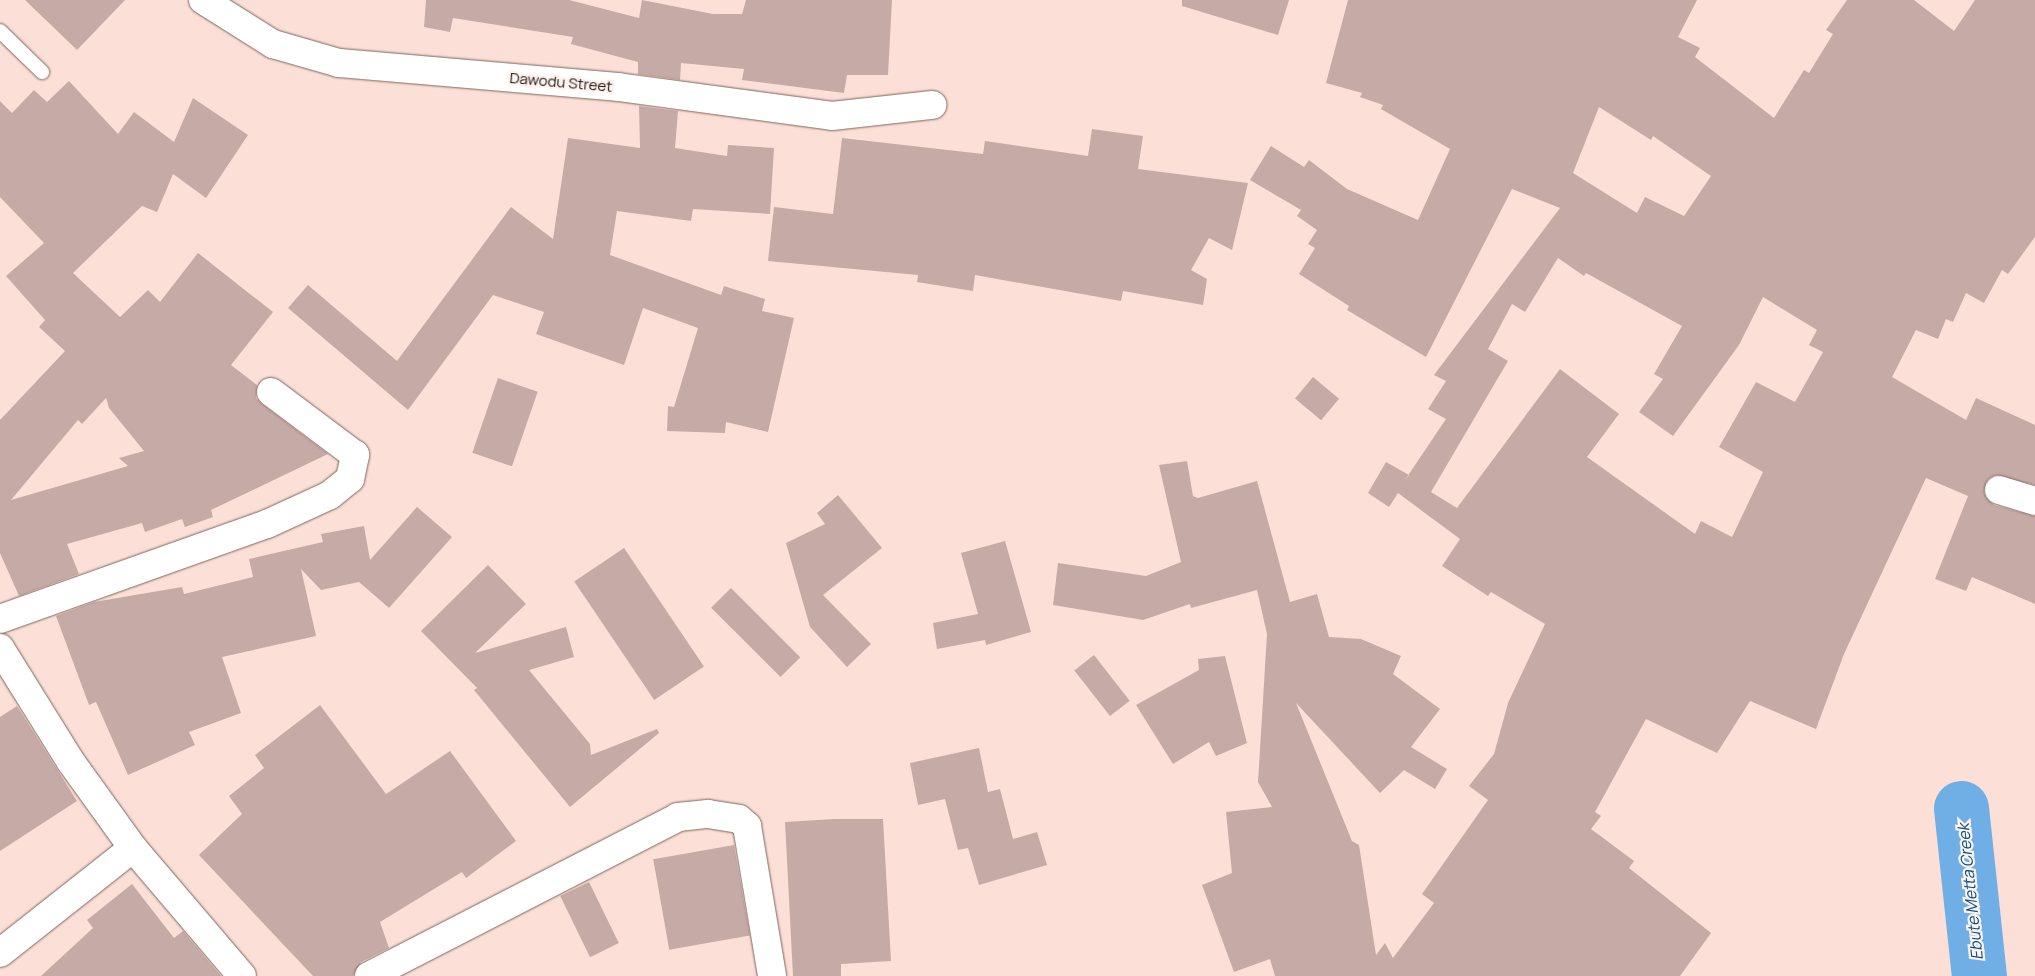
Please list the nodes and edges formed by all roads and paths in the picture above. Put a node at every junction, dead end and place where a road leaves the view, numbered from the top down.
1 (203, 0) edge
2 (0, 31) edge
3 (42, 72) dead end
4 (932, 105) dead end
5 (271, 392) dead end
6 (1999, 490) dead end
7 (2035, 501) edge
8 (0, 619) edge
9 (0, 648) edge
10 (132, 848) junction
11 (0, 953) edge
12 (242, 976) edge
13 (369, 976) edge
14 (772, 976) edge

1 - 4 street, Dawodu Street
2 - 3 lane
5 - 8 street
6 - 7 street
9 - 10 street
10 - 11 street
10 - 12 street
13 - 14 street

